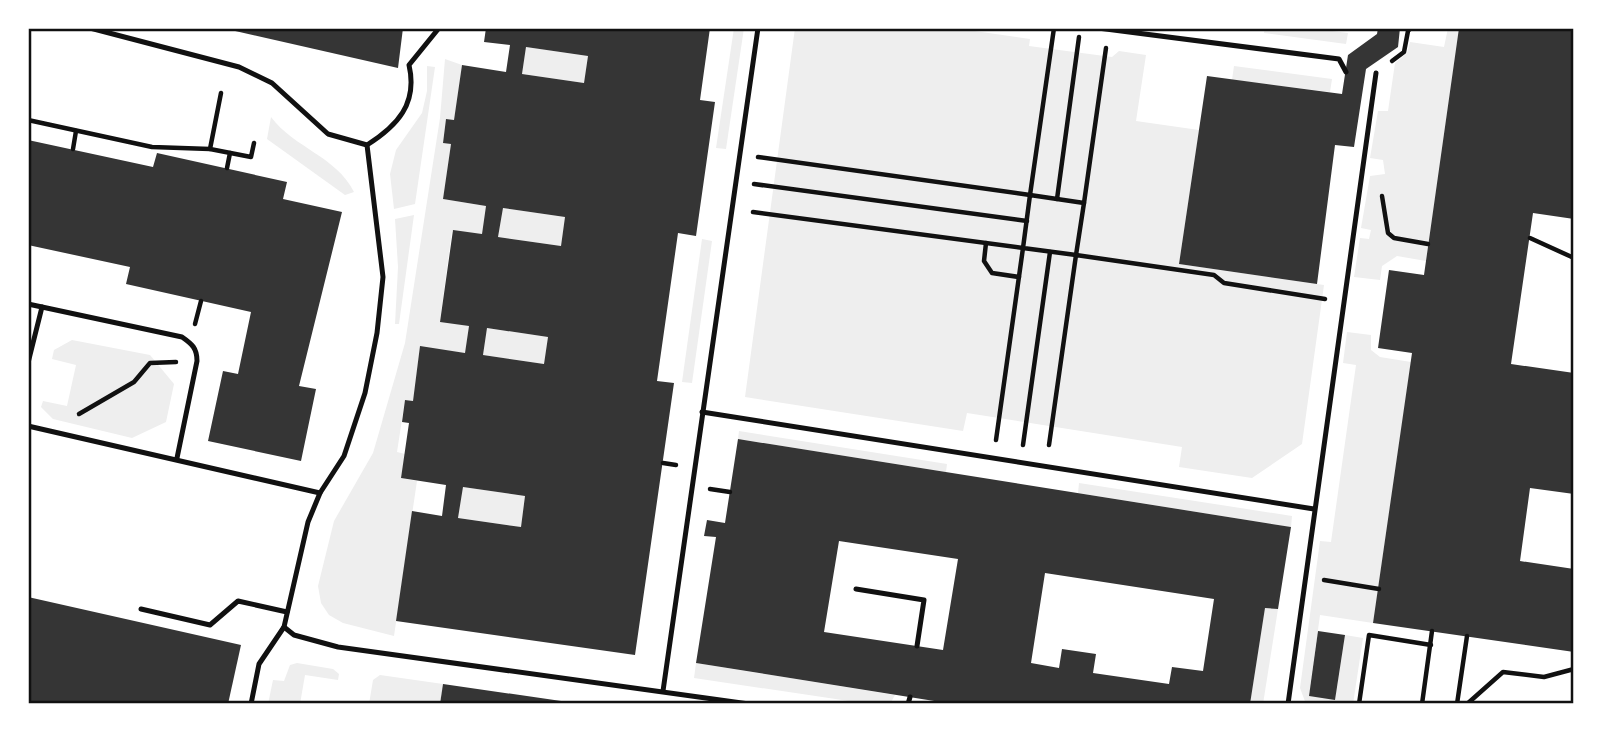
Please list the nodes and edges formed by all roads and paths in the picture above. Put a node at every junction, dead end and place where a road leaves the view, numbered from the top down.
1 (90, 28) edge
2 (439, 28) edge
3 (758, 28) edge
4 (1054, 28) edge
5 (1081, 28) edge
6 (1098, 28) edge
7 (1411, 28) edge
8 (1109, 30) edge
9 (1346, 72) dead end
10 (1376, 73) joint
11 (221, 93) dead end
12 (28, 120) edge
13 (76, 131) junction
14 (254, 144) dead end
15 (367, 145) junction
16 (73, 149) dead end
17 (210, 149) junction
18 (230, 153) junction
19 (740, 154) junction
20 (227, 168) dead end
21 (735, 182) junction
22 (1381, 187) dead end
23 (1030, 195) junction
24 (1057, 199) junction
25 (1084, 203) junction
26 (732, 209) junction
27 (1027, 221) junction
28 (1530, 238) dead end
29 (986, 243) junction
30 (1428, 244) dead end
31 (1023, 248) junction
32 (1050, 252) junction
33 (1076, 255) junction
34 (1574, 258) edge
35 (1019, 277) junction
36 (1343, 301) junction
37 (28, 304) edge
38 (42, 307) junction
39 (198, 361) junction
40 (28, 363) edge
41 (702, 412) junction
42 (31, 426) edge
43 (993, 457) junction
44 (177, 458) junction
45 (1021, 462) junction
46 (1046, 466) junction
47 (320, 493) junction
48 (1314, 509) junction
49 (1314, 579) dead end
50 (856, 589) dead end
51 (1378, 589) dead end
52 (141, 610) dead end
53 (288, 612) junction
54 (284, 627) junction
55 (1432, 631) dead end
56 (1467, 636) dead end
57 (1431, 645) junction
58 (917, 646) dead end
59 (1574, 670) edge
60 (663, 691) junction
61 (251, 704) edge
62 (749, 704) edge
63 (1288, 704) edge
64 (1359, 704) edge
65 (1422, 704) edge
66 (1457, 704) edge
67 (1467, 704) edge

1 - 15 lane
2 - 15 lane
3 - 19 lane
4 - 23 path
5 - 24 path
6 - 8 lane
7 - 10 path
8 - 9 lane
8 - 25 path
10 - 36 lane
11 - 17 path
12 - 13 path
13 - 16 path
13 - 17 path
14 - 18 path
15 - 47 lane
17 - 18 path
18 - 20 path
19 - 21 lane
19 - 23 path
21 - 26 lane
21 - 27 path
22 - 30 path
23 - 24 path
23 - 27 path
24 - 25 path
25 - 33 path
26 - 29 path
26 - 41 lane
27 - 31 path
28 - 34 path
29 - 31 path
29 - 35 path
31 - 32 path
31 - 35 path
32 - 33 path
32 - 45 path
33 - 36 path
33 - 46 path
35 - 43 path
36 - 48 lane
37 - 38 lane
38 - 39 lane
38 - 40 lane
39 - 42 path
39 - 44 lane
41 - 43 lane
41 - 60 lane
42 - 44 lane
43 - 45 lane
44 - 47 lane
45 - 46 lane
46 - 48 lane
47 - 53 lane
48 - 63 lane
49 - 51 path
50 - 58 lane
52 - 53 lane
53 - 54 lane
54 - 60 lane
54 - 61 lane
55 - 57 path
56 - 66 path
57 - 64 path
57 - 65 path
59 - 67 path
60 - 62 lane

